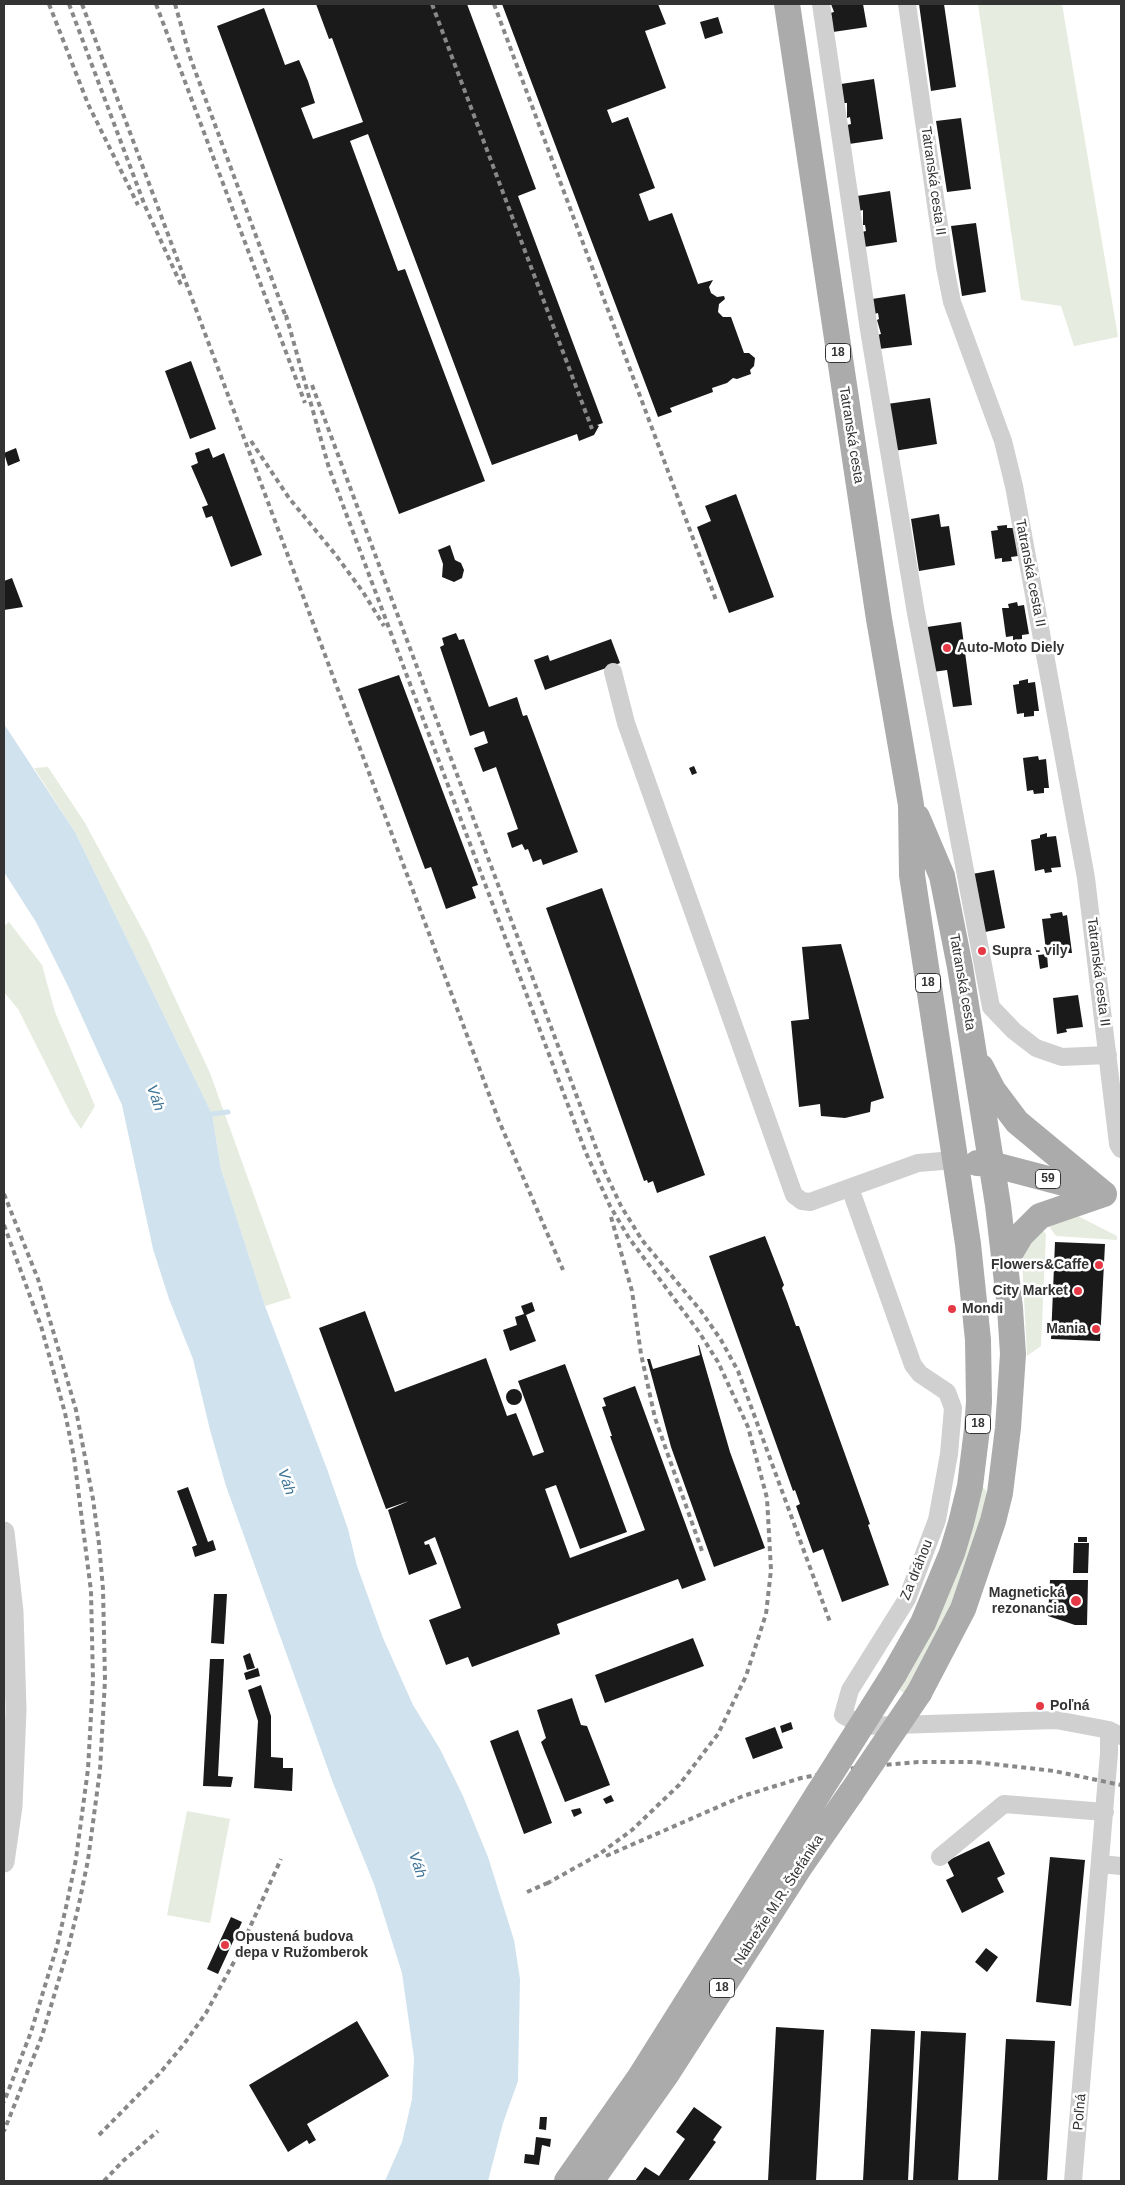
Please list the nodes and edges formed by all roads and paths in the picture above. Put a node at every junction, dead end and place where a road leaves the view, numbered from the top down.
1 (788, 4) edge
2 (822, 4) edge
3 (907, 4) edge
4 (613, 672) dead end
5 (912, 805) junction
6 (974, 1054) junction
7 (1108, 1056) junction
8 (1121, 1149) edge
9 (954, 1160) junction
10 (991, 1164) junction
11 (850, 1188) junction
12 (1113, 1196) edge
13 (1005, 1262) junction
14 (4, 1532) edge
15 (1115, 1733) edge
16 (1105, 1812) junction
17 (940, 1857) dead end
18 (4, 1862) edge
19 (1100, 1864) junction
20 (1121, 1866) edge
21 (568, 2181) edge
22 (591, 2181) edge
23 (1073, 2181) edge

1 - 5 main road, Tatranská cesta / 18
2 - 7 street
3 - 7 street, Tatranská cesta II
4 - 11 street
5 - 6 main road, Tatranská cesta / 18
5 - 9 main road, Tatranská cesta / 18
6 - 10 main road, Tatranská cesta / 18
6 - 12 main road
7 - 8 street, Tatranská cesta II
9 - 10 main road
9 - 11 street
9 - 21 main road, Nábrežie M.R. Štefánika / 18, bridge
10 - 12 main road, 59
10 - 13 main road, 18
11 - 15 street, Za dráhou
12 - 13 main road
13 - 22 main road, Nábrežie M.R. Štefánika / 18, bridge
14 - 18 street
15 - 16 street, Poľná
16 - 17 street
16 - 19 street, Poľná
19 - 20 street
19 - 23 street, Poľná

